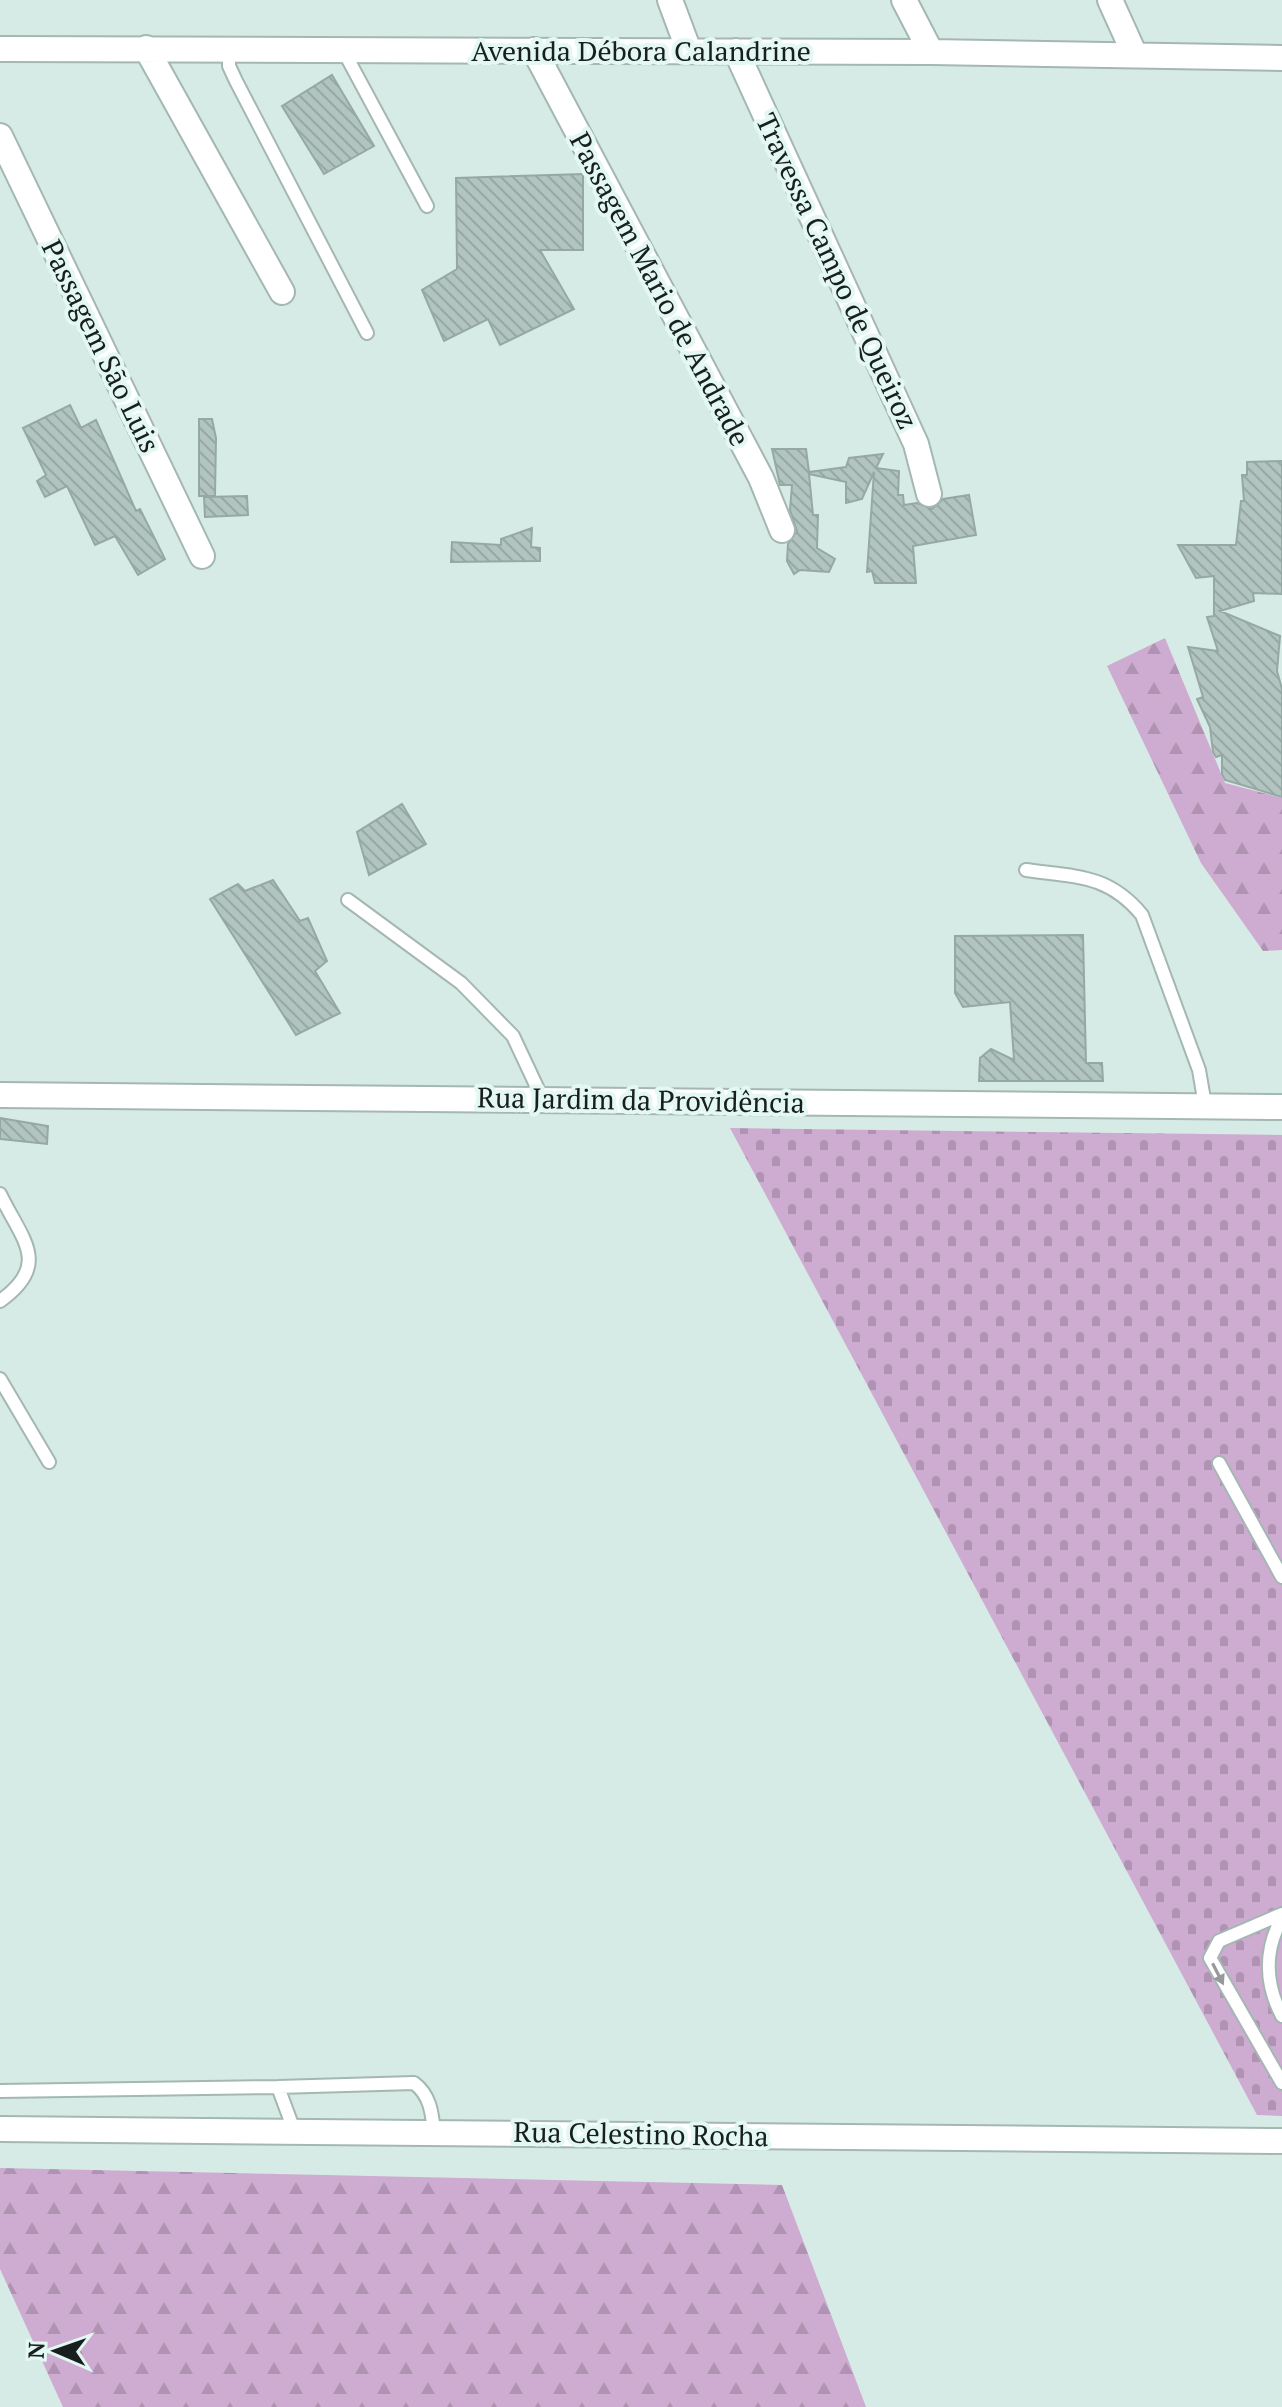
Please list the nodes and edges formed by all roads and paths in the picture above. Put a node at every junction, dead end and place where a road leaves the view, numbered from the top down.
1 (670, 0) edge
2 (904, 0) edge
3 (1110, 0) edge
4 (146, 48) junction
5 (0, 49) edge
6 (229, 49) junction
7 (343, 50) junction
8 (534, 50) junction
9 (689, 51) junction
10 (736, 51) junction
11 (931, 52) junction
12 (1134, 53) junction
13 (1282, 58) edge
14 (0, 136) edge
15 (427, 206) dead end
16 (282, 292) dead end
17 (367, 333) dead end
18 (929, 494) dead end
19 (782, 530) dead end
20 (202, 556) dead end
21 (1026, 870) dead end
22 (348, 900) dead end
23 (0, 1095) edge
24 (543, 1100) junction
25 (1205, 1105) junction
26 (1282, 1107) edge
27 (0, 1194) edge
28 (0, 1301) edge
29 (0, 1379) edge
30 (49, 1462) dead end
31 (1219, 1463) dead end
32 (1282, 1577) edge
33 (1282, 1916) edge
34 (1282, 2016) edge
35 (1282, 2083) edge
36 (278, 2087) junction
37 (0, 2091) edge
38 (0, 2129) edge
39 (294, 2130) junction
40 (434, 2132) junction
41 (1282, 2141) edge

1 - 9 street
2 - 11 street
3 - 12 street
4 - 5 street, Avenida Débora Calandrine
4 - 6 street, Avenida Débora Calandrine
4 - 16 street
6 - 7 street, Avenida Débora Calandrine
6 - 17 lane
7 - 8 street, Avenida Débora Calandrine
7 - 15 lane
8 - 9 street, Avenida Débora Calandrine
8 - 19 street, Passagem Mario de Andrade
9 - 10 street, Avenida Débora Calandrine
10 - 11 street, Avenida Débora Calandrine
10 - 18 street, Travessa Campo de Queiroz
11 - 12 street, Avenida Débora Calandrine
12 - 13 street, Avenida Débora Calandrine
14 - 20 street, Passagem São Luis
21 - 25 lane
22 - 24 lane
23 - 24 street, Rua Jardim da Providência
24 - 25 street, Rua Jardim da Providência
25 - 26 street, Rua Jardim da Providência
27 - 28 lane
29 - 30 lane
31 - 32 lane
33 - 34 lane
33 -> 35 lane
36 - 37 lane
36 - 39 lane
36 - 40 lane
38 - 39 street, Rua Celestino Rocha
39 - 40 street, Rua Celestino Rocha
40 - 41 street, Rua Celestino Rocha

